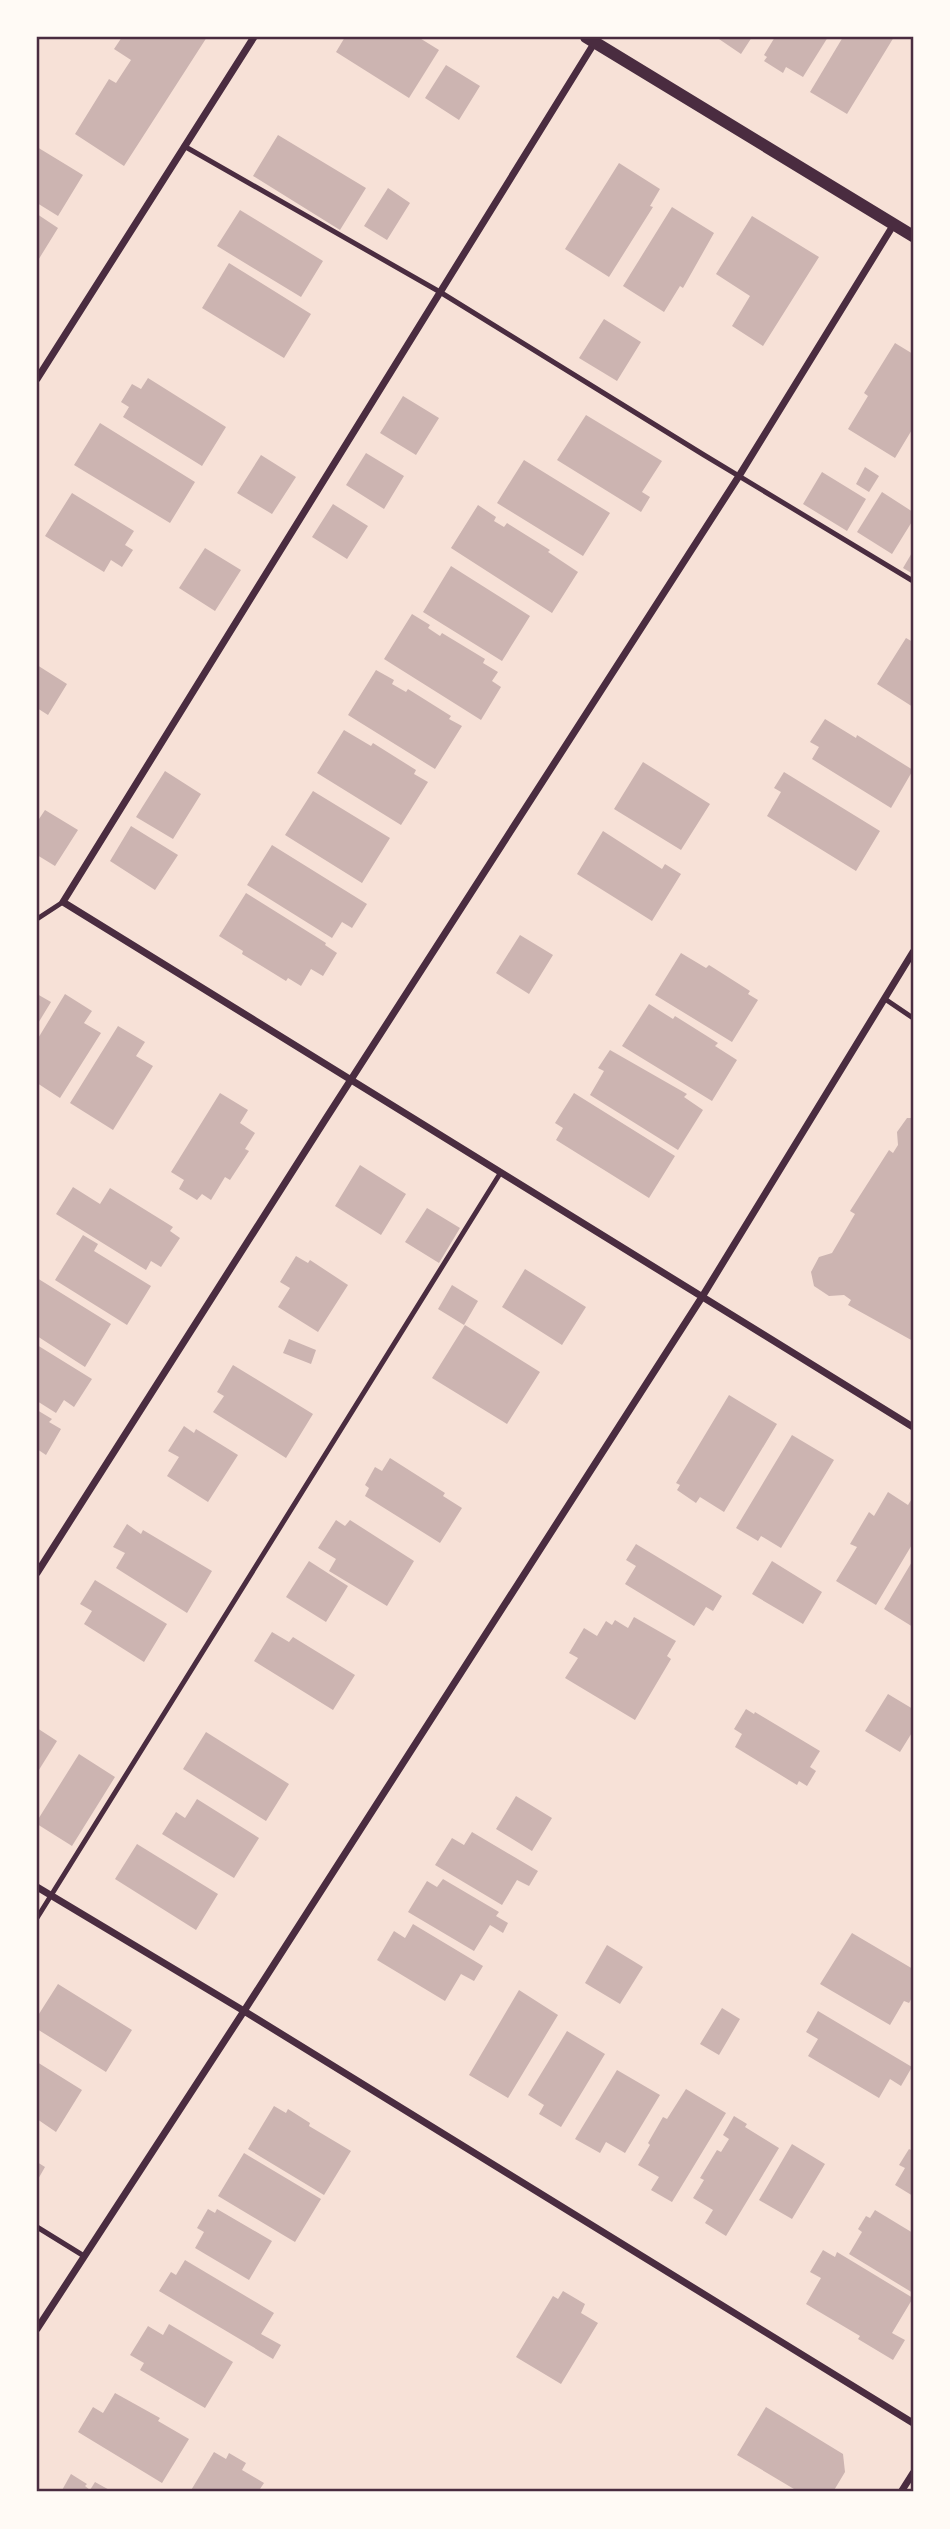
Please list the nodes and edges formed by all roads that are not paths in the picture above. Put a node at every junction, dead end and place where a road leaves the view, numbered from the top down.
1 (254, 37) edge
2 (593, 39) edge
3 (184, 146) junction
4 (894, 224) junction
5 (913, 236) edge
6 (440, 292) junction
7 (37, 379) edge
8 (739, 476) junction
9 (913, 581) edge
10 (64, 902) junction
11 (37, 919) edge
12 (913, 952) edge
13 (885, 999) junction
14 (913, 1018) edge
15 (352, 1079) junction
16 (501, 1172) junction
17 (702, 1297) junction
18 (913, 1427) edge
19 (37, 1573) edge
20 (37, 1887) edge
21 (51, 1896) junction
22 (37, 1918) edge
23 (244, 2011) junction
24 (37, 2227) edge
25 (84, 2256) junction
26 (37, 2329) edge
27 (913, 2423) edge
28 (913, 2473) edge
29 (901, 2492) edge

1 - 3 street
2 - 4 street
2 - 6 street
3 - 6 lane
3 - 7 street
4 - 5 street
4 - 8 street
6 - 8 lane
6 - 10 street
8 - 9 lane
8 - 15 street
10 - 11 lane
10 - 15 street
12 - 13 street
13 - 14 lane
13 - 17 street
15 - 16 street
15 - 19 street
16 - 17 street
16 - 21 lane
17 - 18 street
17 - 23 street
20 - 21 street
21 - 22 lane
21 - 23 street
23 - 25 street
23 - 27 street
24 - 25 lane
25 - 26 street
28 - 29 street

